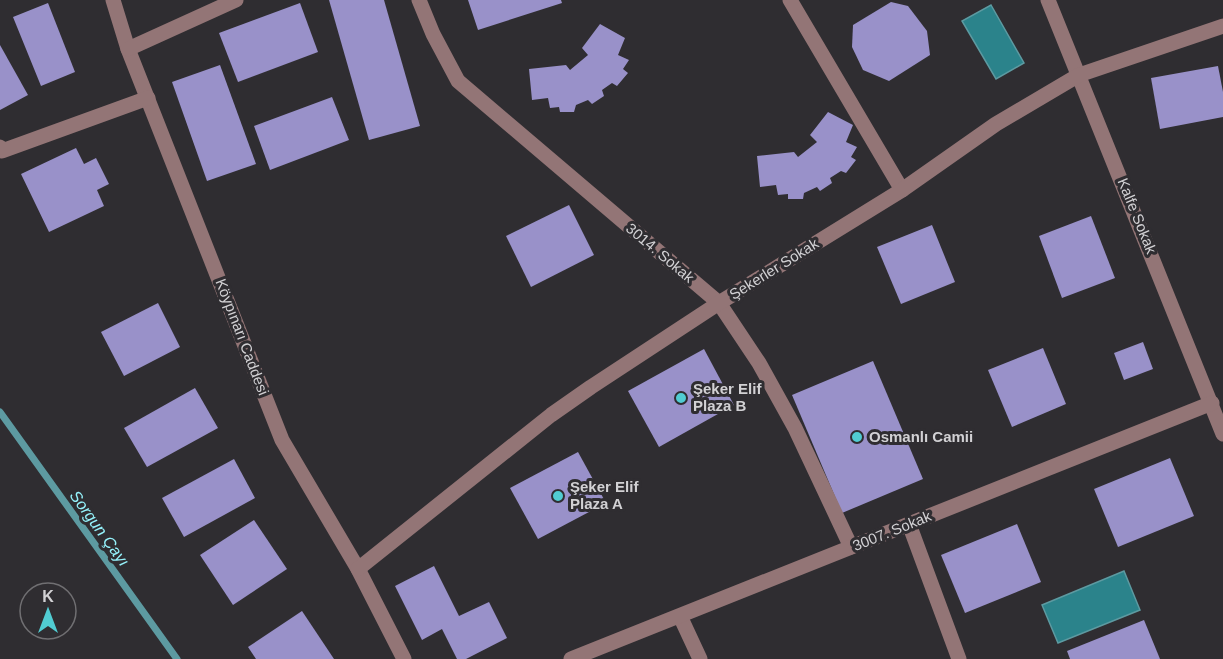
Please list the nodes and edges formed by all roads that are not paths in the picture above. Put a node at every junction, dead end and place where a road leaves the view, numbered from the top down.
1 (113, 0) edge
2 (236, 0) edge
3 (419, 0) edge
4 (790, 0) edge
5 (1048, 0) edge
6 (1223, 26) edge
7 (128, 49) junction
8 (1079, 75) junction
9 (148, 98) junction
10 (0, 147) edge
11 (902, 189) junction
12 (718, 303) junction
13 (1212, 403) junction
14 (1223, 434) edge
15 (909, 524) junction
16 (851, 547) junction
17 (358, 569) junction
18 (680, 616) junction
19 (404, 659) edge
20 (571, 659) edge
21 (700, 659) edge
22 (959, 659) edge

1 - 7 street, Köypınarı Caddesi
2 - 7 street
3 - 12 street, 3014. Sokak
4 - 11 street
5 - 8 street, Kalfe Sokak
6 - 8 street, Şekerler Sokak
7 - 9 street, Köypınarı Caddesi
8 - 11 street, Şekerler Sokak
8 - 13 street, Kalfe Sokak
9 - 10 street
9 - 17 street, Köypınarı Caddesi
11 - 12 street, Şekerler Sokak
12 - 16 street, 3014. Sokak
12 - 17 street, Şekerler Sokak
13 - 14 street, Kalfe Sokak
13 - 15 street, 3007. Sokak
15 - 16 street, 3007. Sokak
15 - 22 street
16 - 18 street, 3007. Sokak
17 - 19 street, Köypınarı Caddesi
18 - 20 street, 3007. Sokak
18 - 21 street

